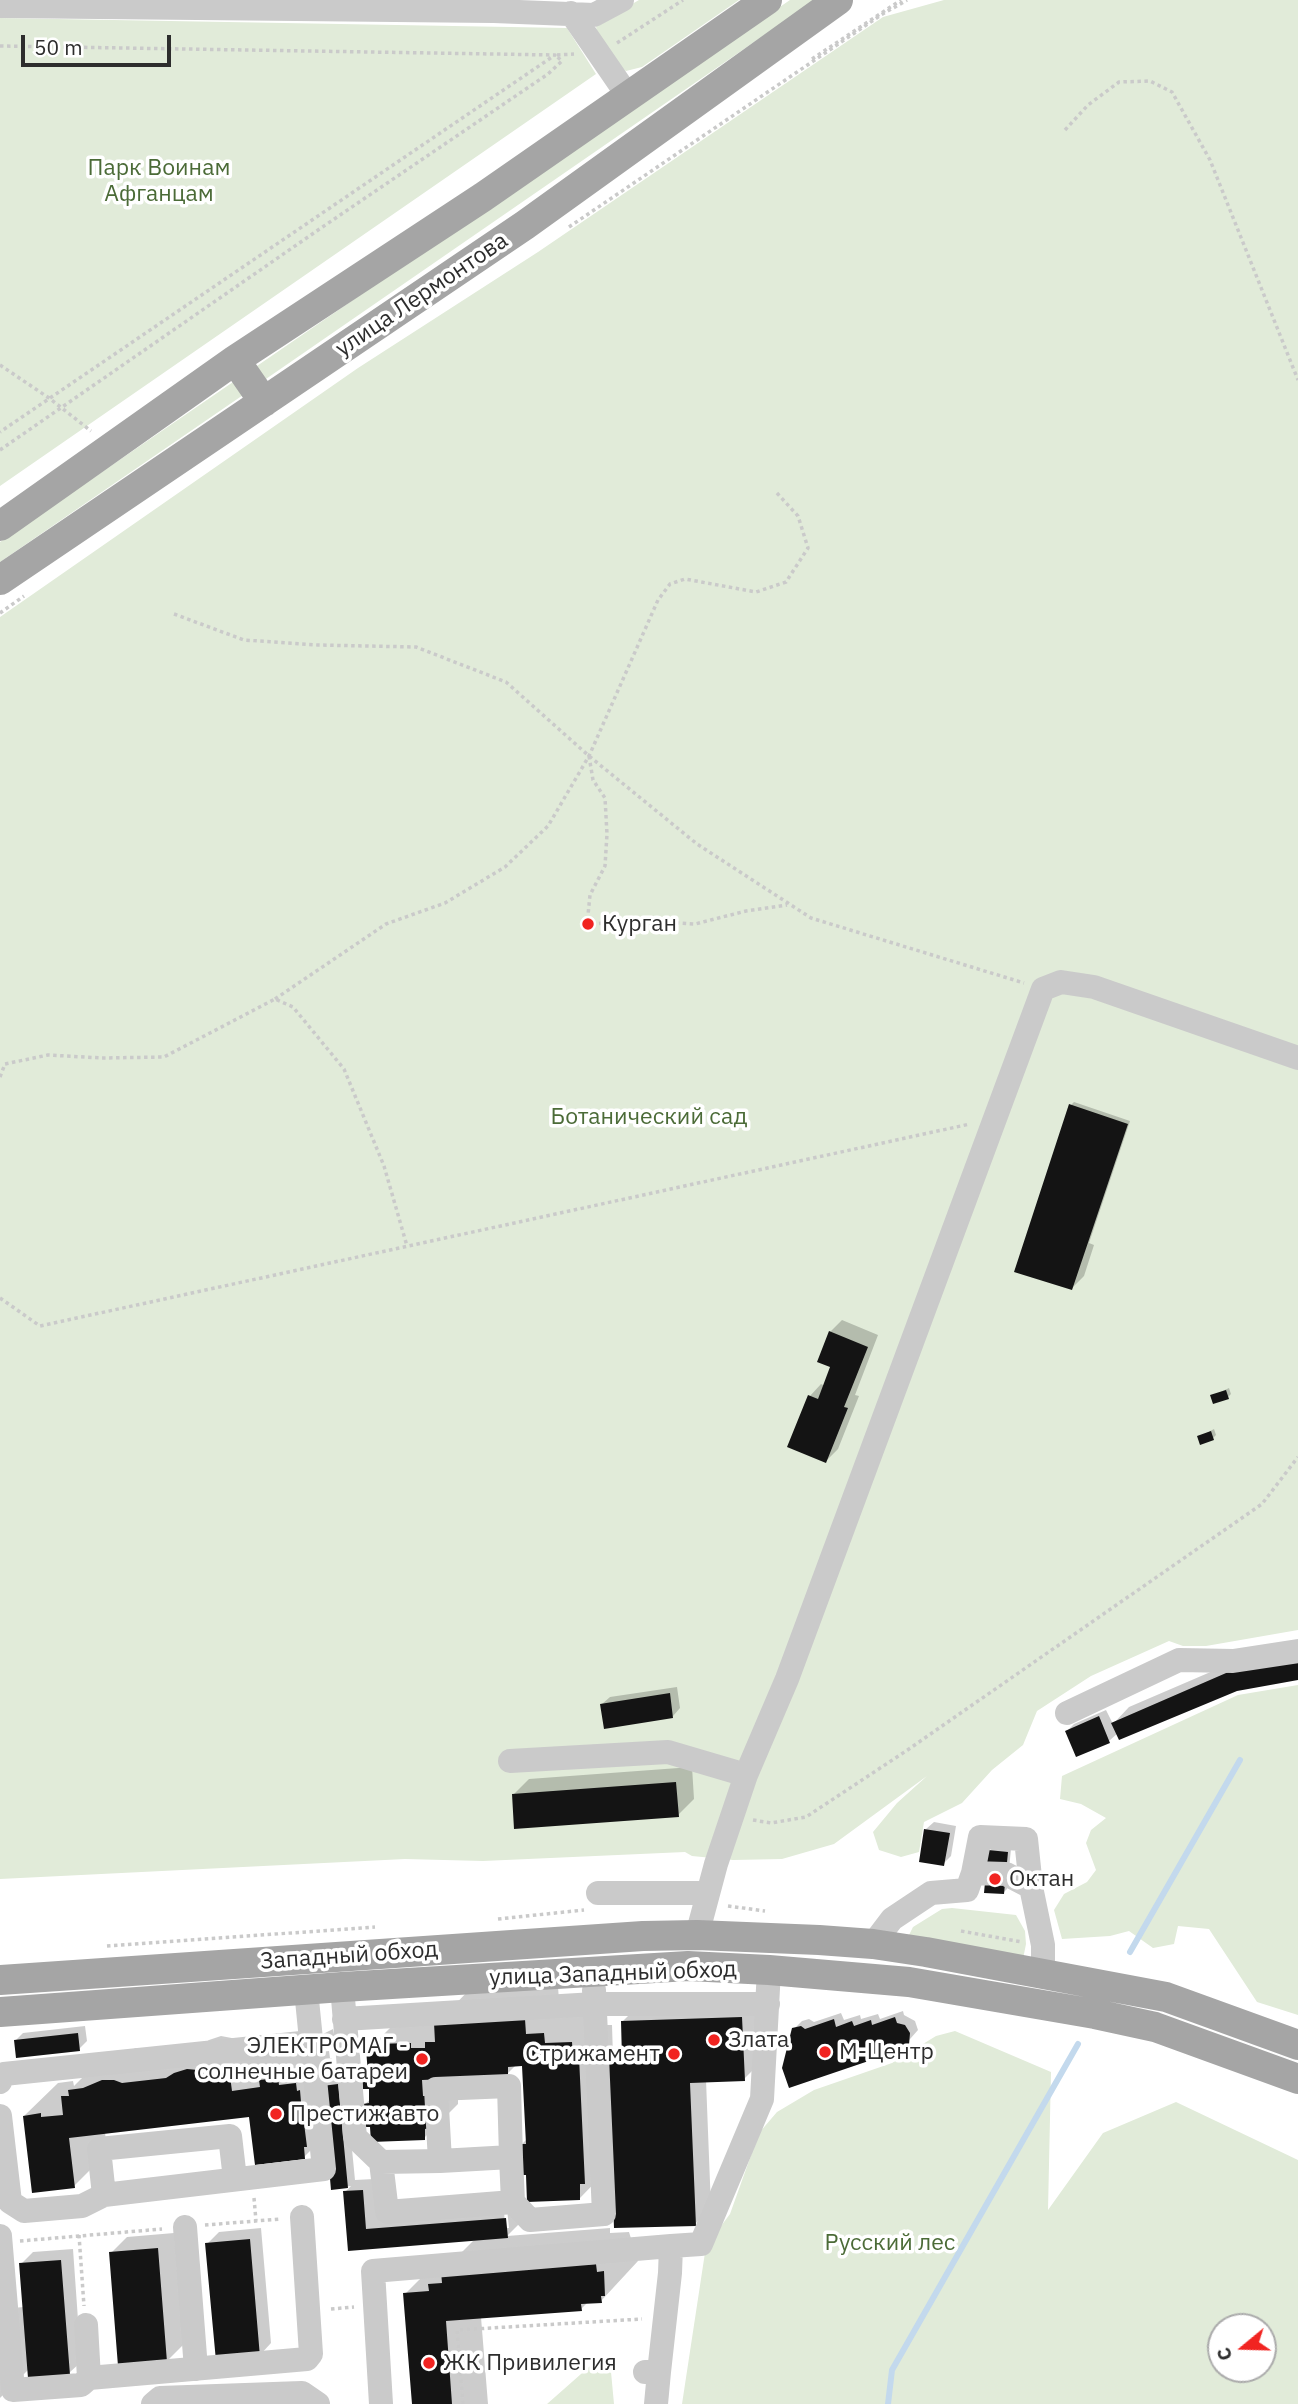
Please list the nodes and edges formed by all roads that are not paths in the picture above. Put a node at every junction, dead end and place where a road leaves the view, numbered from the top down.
1 (621, 0) edge
2 (766, 0) edge
3 (838, 0) edge
4 (491, 5) edge
5 (0, 6) edge
6 (572, 13) junction
7 (628, 96) junction
8 (235, 360) junction
9 (264, 402) junction
10 (0, 526) edge
11 (0, 580) edge
12 (1298, 1058) edge
13 (1298, 1651) edge
14 (1067, 1713) dead end
15 (510, 1761) dead end
16 (746, 1775) junction
17 (973, 1873) junction
18 (1031, 1887) junction
19 (598, 1893) dead end
20 (708, 1893) junction
21 (697, 1935) junction
22 (873, 1944) junction
23 (769, 1970) junction
24 (593, 1972) junction
25 (1043, 1975) junction
26 (0, 1980) edge
27 (342, 1987) junction
28 (306, 1990) junction
29 (595, 2004) junction
30 (768, 2004) junction
31 (0, 2012) edge
32 (344, 2019) junction
33 (312, 2042) junction
34 (1298, 2045) edge
35 (1298, 2079) edge
36 (0, 2082) edge
37 (0, 2116) edge
38 (511, 2157) junction
39 (440, 2161) junction
40 (381, 2162) junction
41 (235, 2179) junction
42 (104, 2195) junction
43 (513, 2202) junction
44 (302, 2217) road end
45 (185, 2227) road end
46 (0, 2236) edge
47 (0, 2242) edge
48 (671, 2246) junction
49 (86, 2325) road end
50 (196, 2369) junction
51 (89, 2378) junction
52 (153, 2404) edge
53 (318, 2404) edge
54 (380, 2404) edge
55 (656, 2404) edge

1 - 6 street
2 - 7 main road, улица Лермонтова
3 - 9 main road, улица Лермонтова
4 - 5 street
4 - 6 street
6 - 7 street
7 - 8 main road, улица Лермонтова
8 - 9 main road
8 - 10 main road, улица Лермонтова
9 - 11 main road, улица Лермонтова
12 - 16 street
13 - 14 street
15 - 16 street
16 - 20 street
17 - 18 street
17 - 18 street
17 - 22 street
18 - 25 street
19 - 20 street
20 - 21 street
21 - 22 main road, улица Западный обход
21 - 26 main road, Западный обход
22 - 25 main road, улица Западный обход
23 - 24 main road, улица Западный обход
23 - 30 street
23 - 35 main road, улица Западный обход
24 - 27 main road, улица Западный обход
24 - 29 street
25 - 34 main road, улица Западный обход
27 - 28 main road, улица Западный обход
27 - 32 street
28 - 31 main road, улица Западный обход
28 - 33 street
29 - 30 street
29 - 32 street
29 - 43 street
30 - 48 street
32 - 40 street
33 - 36 street
33 - 41 street
37 - 42 street
38 - 39 street
38 - 39 street
38 - 43 street
39 - 40 street
40 - 43 street
41 - 42 street
41 - 42 street
44 - 50 street
45 - 50 street
46 - 47 street
47 - 51 street
48 - 54 street
48 - 55 street
49 - 51 street
50 - 51 street
52 - 53 street

